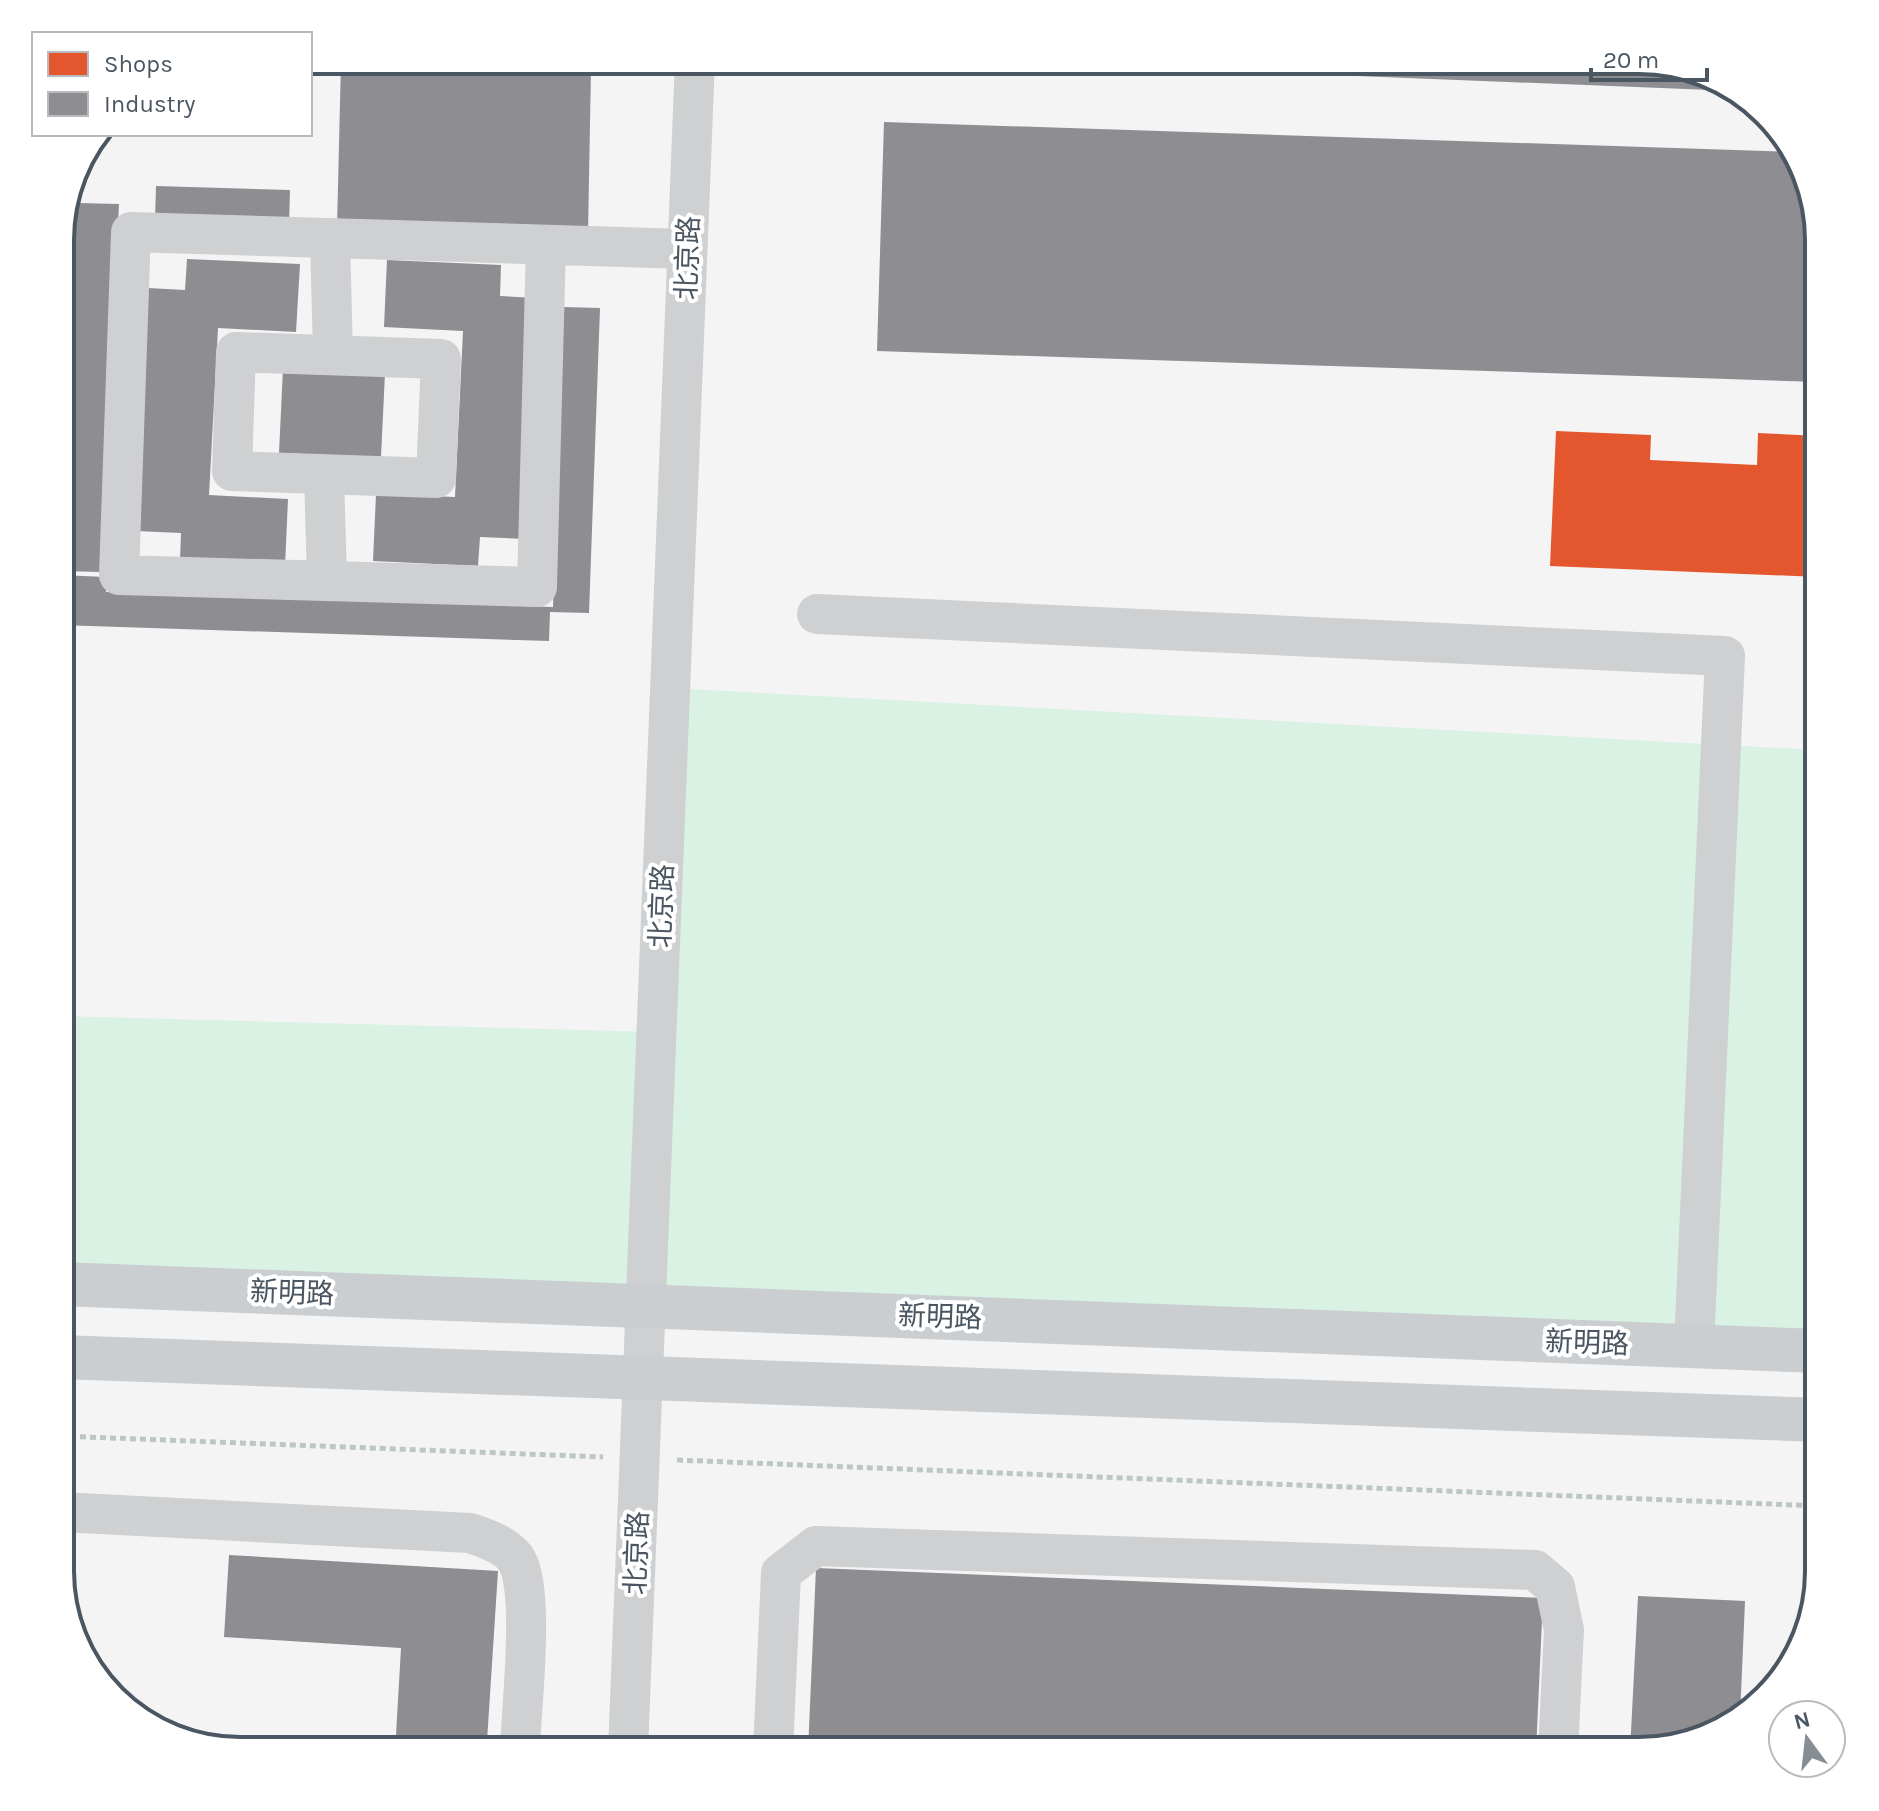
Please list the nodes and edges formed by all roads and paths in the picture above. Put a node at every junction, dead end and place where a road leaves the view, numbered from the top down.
1 (694, 74) edge
2 (330, 238) junction
3 (546, 245) junction
4 (687, 249) junction
5 (333, 355) junction
6 (324, 475) junction
7 (327, 580) junction
8 (817, 614) dead end
9 (74, 1285) edge
10 (645, 1305) junction
11 (1694, 1346) junction
12 (1805, 1350) edge
13 (74, 1358) edge
14 (643, 1378) junction
15 (1805, 1420) edge
16 (74, 1437) edge
17 (640, 1459) junction
18 (1805, 1505) edge
19 (74, 1513) edge
20 (521, 1737) edge
21 (629, 1737) edge
22 (774, 1737) edge
23 (1559, 1737) edge

1 - 4 street, 北京路
2 - 3 street
2 - 5 street
2 - 7 street
3 - 4 street
3 - 7 street
4 - 10 street, 北京路
5 - 6 street
5 - 6 street
6 - 7 street
8 - 11 street
9 - 10 main road, 新明路
10 - 11 main road, 新明路
10 - 14 street, 北京路
11 - 12 main road, 新明路
13 - 14 main road
14 - 15 main road
14 - 17 street, 北京路
16 - 17 path
17 - 18 path
17 - 21 street, 北京路
19 - 20 street
22 - 23 street

